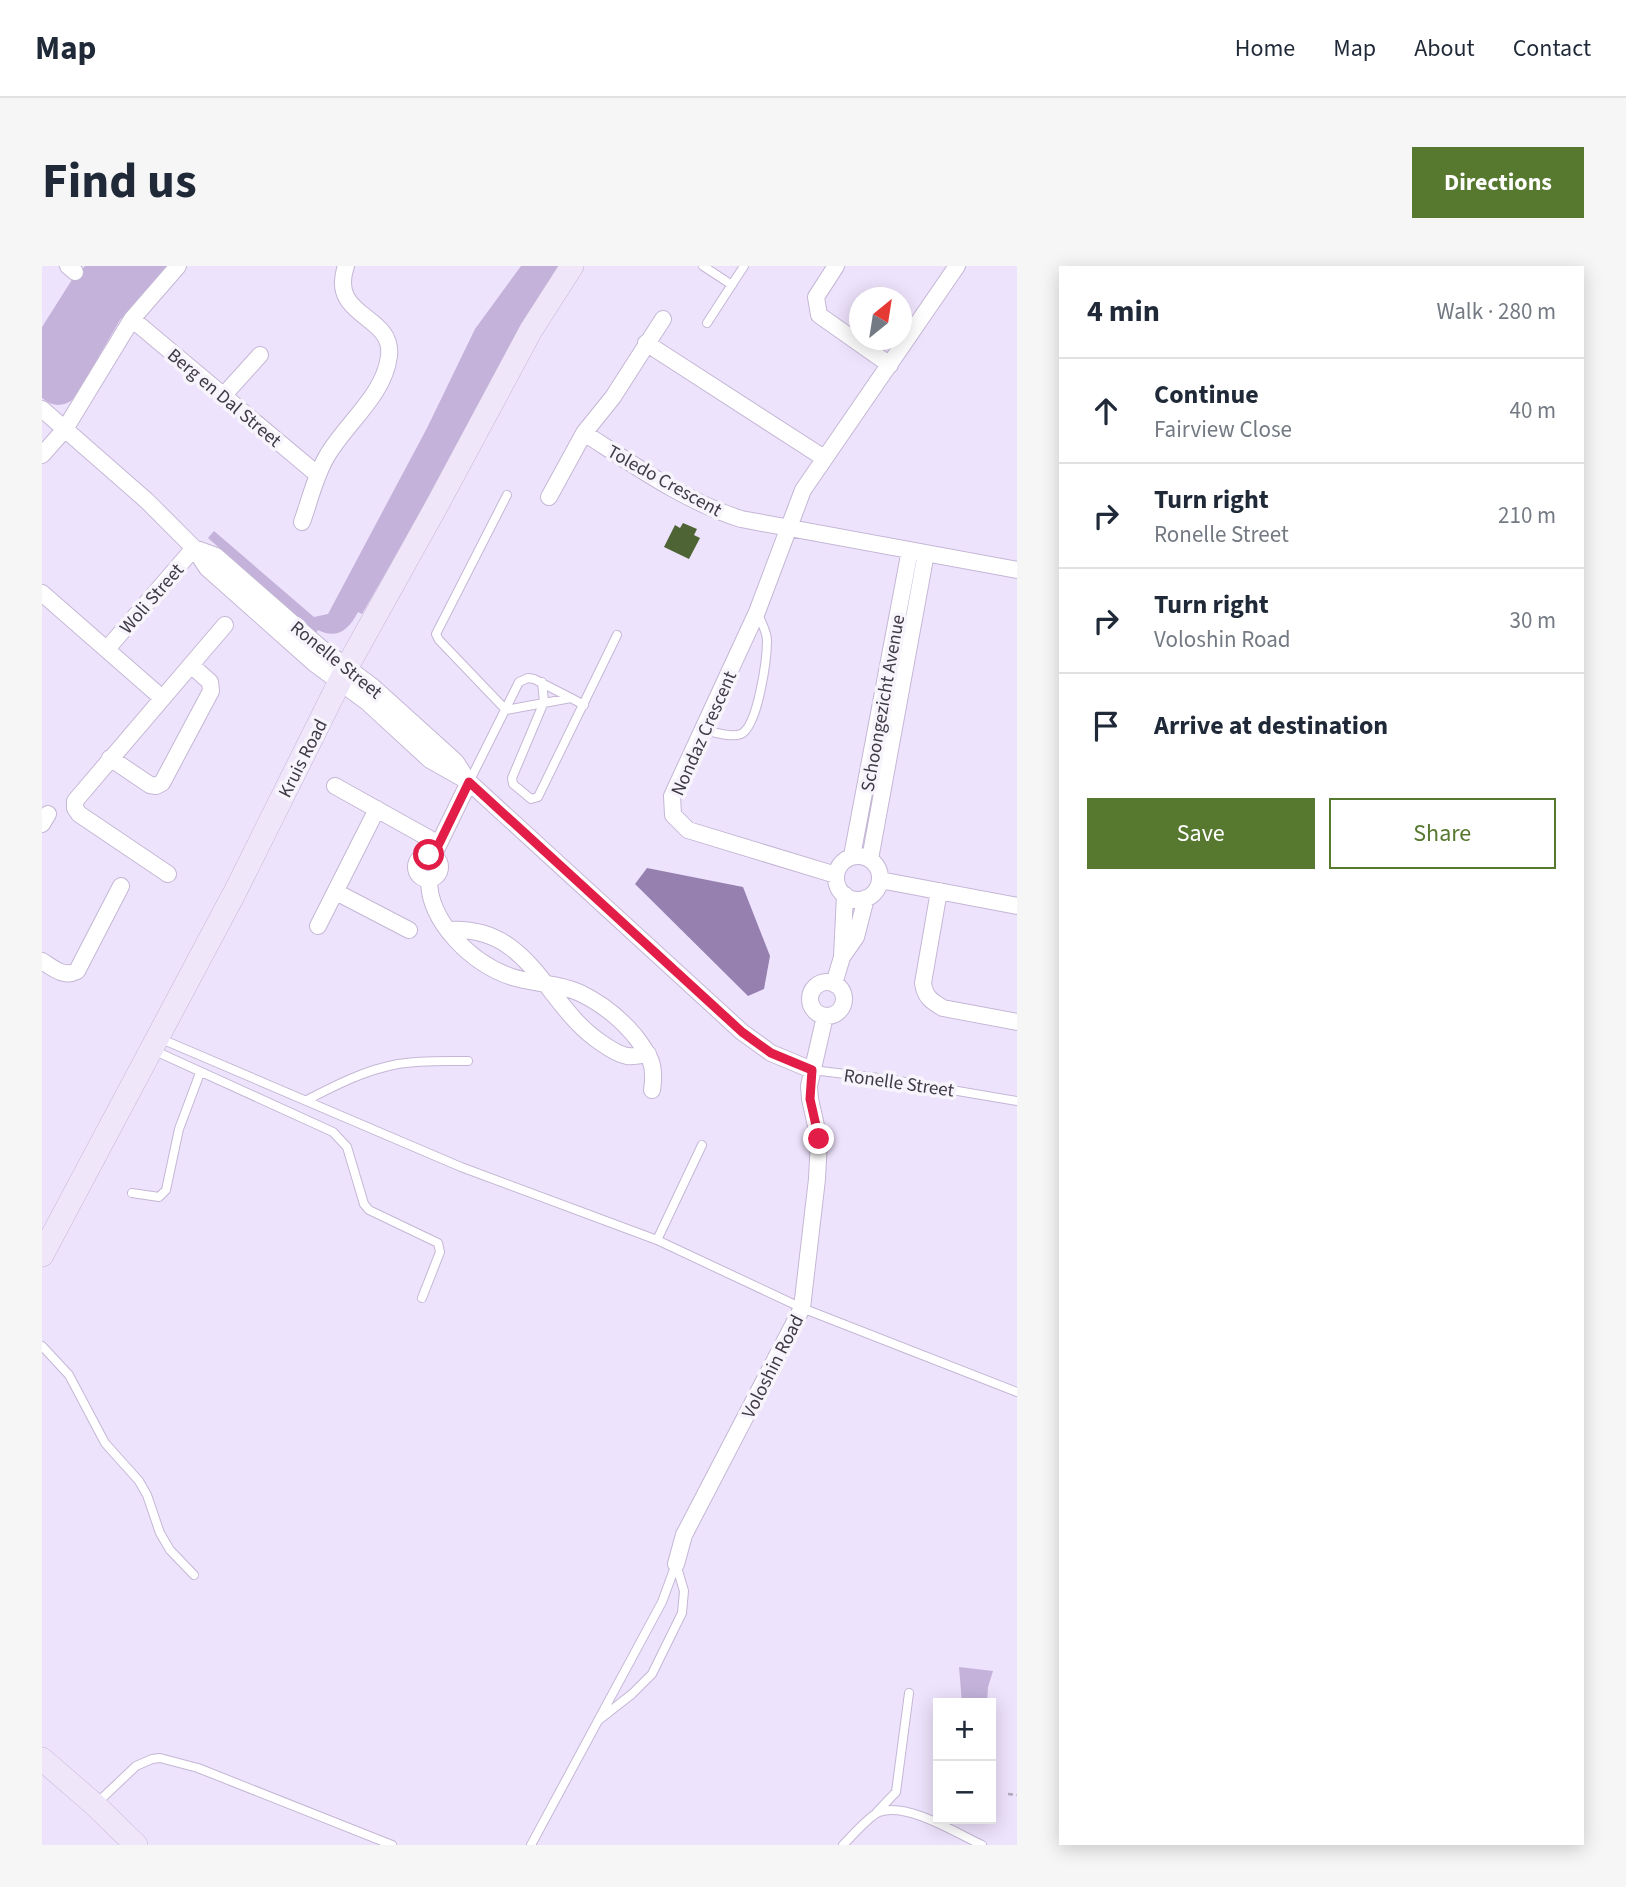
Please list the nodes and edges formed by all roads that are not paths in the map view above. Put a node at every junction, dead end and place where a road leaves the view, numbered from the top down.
1 (178, 266) edge
2 (346, 266) edge
3 (572, 266) edge
4 (703, 266) edge
5 (744, 266) edge
6 (836, 266) edge
7 (957, 266) edge
8 (732, 285) junction
9 (132, 319) junction
10 (663, 319) dead end
11 (707, 323) dead end
12 (646, 343) junction
13 (260, 355) dead end
14 (890, 365) junction
15 (223, 396) junction
16 (42, 409) edge
17 (65, 429) junction
18 (584, 433) junction
19 (42, 455) edge
20 (824, 458) junction
21 (318, 475) junction
22 (507, 495) dead end
23 (549, 496) dead end
24 (302, 522) dead end
25 (790, 527) junction
26 (194, 548) junction
27 (918, 551) junction
28 (1017, 570) edge
29 (42, 593) edge
30 (757, 612) junction
31 (225, 625) dead end
32 (617, 635) dead end
33 (107, 649) junction
34 (191, 665) junction
35 (343, 674) junction
36 (542, 682) junction
37 (162, 698) junction
38 (571, 698) junction
39 (544, 702) junction
40 (584, 705) junction
41 (506, 710) junction
42 (703, 730) junction
43 (110, 758) junction
44 (469, 782) junction
45 (335, 786) dead end
46 (377, 809) junction
47 (436, 850) junction
48 (852, 856) junction
49 (870, 859) junction
50 (168, 874) dead end
51 (836, 874) junction
52 (880, 880) junction
53 (121, 886) dead end
54 (939, 891) junction
55 (336, 892) junction
56 (845, 895) junction
57 (866, 898) junction
58 (1017, 906) edge
59 (318, 926) dead end
60 (409, 930) dead end
61 (449, 930) junction
62 (842, 957) junction
63 (42, 961) edge
64 (834, 984) junction
65 (549, 985) junction
66 (825, 1016) junction
67 (1017, 1022) edge
68 (156, 1044) junction
69 (648, 1054) junction
70 (468, 1061) dead end
71 (812, 1070) junction
72 (200, 1073) junction
73 (652, 1090) dead end
74 (307, 1100) junction
75 (1017, 1101) edge
76 (702, 1145) dead end
77 (132, 1193) dead end
78 (657, 1240) junction
79 (42, 1255) edge
80 (422, 1298) dead end
81 (803, 1308) junction
82 (42, 1346) edge
83 (1017, 1392) edge
84 (676, 1564) junction
85 (194, 1575) dead end
86 (909, 1693) dead end
87 (598, 1721) junction
88 (42, 1759) edge
89 (95, 1805) junction
90 (877, 1812) junction
91 (136, 1845) edge
92 (392, 1845) edge
93 (531, 1845) edge
94 (843, 1845) edge
95 (982, 1845) edge

1 - 9 street
2 - 21 street
3 - 35 street, Kruis Road
4 - 8 lane
5 - 8 lane
6 - 14 street
7 - 14 street
8 - 11 lane
9 - 15 street, Berg en Dal Street
9 - 17 street
10 - 12 street, Toledo Crescent
12 - 18 street, Toledo Crescent
12 - 20 street
13 - 15 street
14 - 20 street
15 - 21 street, Berg en Dal Street
16 - 17 street, Ronelle Street
17 - 19 street
17 - 26 street, Ronelle Street
18 - 23 street, Toledo Crescent
18 - 25 street, Toledo Crescent
20 - 25 street
21 - 24 street
22 - 41 lane
25 - 27 street
25 - 30 street, Nondaz Crescent
26 - 33 street, Woli Street
26 - 35 street, Ronelle Street
27 - 28 street
27 - 48 street, Schoongezicht Avenue
27 - 49 street, Schoongezicht Avenue
29 - 33 street, Woli Street
30 - 42 street, Nondaz Crescent
30 - 42 lane
31 - 34 street
32 - 40 lane
33 - 37 street, Woli Street
34 - 37 street
34 - 43 street
35 - 44 street, Ronelle Street
35 - 68 street, Kruis Road
36 - 38 lane
36 - 39 lane
36 - 41 lane
37 - 43 street
38 - 39 lane
38 - 40 lane
39 - 40 lane
39 - 41 lane
41 - 44 lane
42 - 51 street, Nondaz Crescent
43 - 50 street
44 - 47 street
44 - 71 street, Ronelle Street
45 - 46 street
46 - 47 street
46 - 55 street
47 - 61 street
48 - 49 street
48 - 51 street
49 - 52 street
51 - 56 street
52 - 54 street
52 - 57 street
53 - 63 street
54 - 58 street
54 - 67 street
55 - 59 street
55 - 60 street
56 - 57 street
56 - 62 street
57 - 62 street
61 - 65 street
61 - 65 street
62 - 64 street
64 - 66 street
64 - 66 street
65 - 69 street
65 - 69 street
66 - 71 street
68 - 72 lane
68 - 74 lane
68 - 79 street, Kruis Road
69 - 73 street
70 - 74 lane
71 - 75 lane, Ronelle Street
71 - 81 street, Voloshin Road
72 - 77 lane
72 - 80 lane
74 - 78 lane
76 - 78 lane
78 - 81 lane
81 - 83 lane
81 - 84 street, Voloshin Road
82 - 85 lane
84 - 87 lane
84 - 87 lane
86 - 90 lane
87 - 93 lane
88 - 89 street
89 - 91 street
89 - 92 lane
90 - 94 lane
90 - 95 lane

